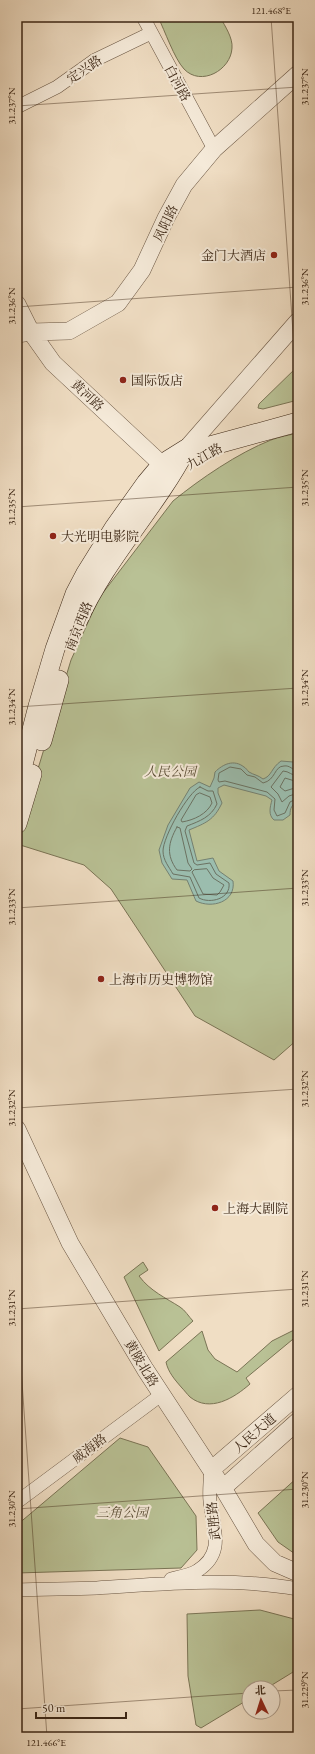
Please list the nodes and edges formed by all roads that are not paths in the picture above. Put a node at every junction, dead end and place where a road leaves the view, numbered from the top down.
1 (143, 17) edge
2 (151, 32) junction
3 (298, 74) edge
4 (17, 107) edge
5 (214, 150) junction
6 (17, 304) edge
7 (298, 321) edge
8 (24, 333) edge
9 (298, 422) edge
10 (235, 438) junction
11 (186, 449) junction
12 (168, 469) junction
13 (17, 788) edge
14 (17, 824) edge
15 (17, 1129) edge
16 (161, 1395) junction
17 (298, 1395) edge
18 (298, 1422) edge
19 (211, 1470) junction
20 (223, 1488) junction
21 (17, 1502) edge
22 (298, 1573) edge
23 (156, 1584) junction
24 (298, 1588) edge
25 (17, 1590) edge

1 - 2 street, 白河路
2 - 4 street, 定兴路
2 - 5 street, 白河路
3 - 5 street, 凤阳路
5 - 8 street, 凤阳路
6 - 8 street, 黄河路
7 - 11 street, 南京西路
8 - 12 street, 黄河路
9 - 10 main road, 九江路
10 - 11 main road, 九江路
10 - 12 main road, 九江路
11 - 12 main road, 南京西路
12 - 13 main road, 南京西路
12 - 14 main road, 南京西路
15 - 16 street, 黄陂北路
16 - 19 street, 黄陂北路
16 - 21 street, 威海路
17 - 19 street, 人民大道
18 - 20 street, 人民大道
19 - 20 street, 黄陂北路
19 - 23 street, 武胜路
20 - 22 street, 黄陂北路
23 - 24 street, 武胜路
23 - 25 street, 武胜路

